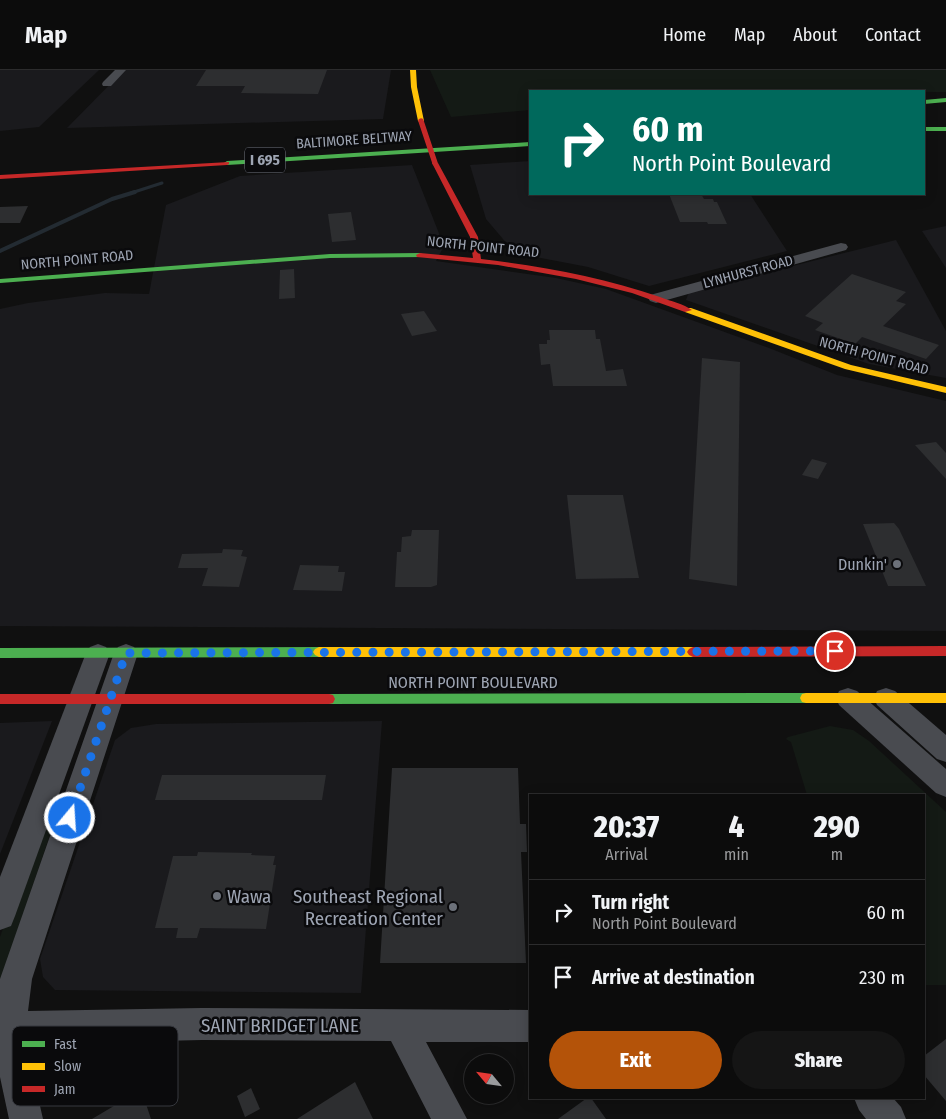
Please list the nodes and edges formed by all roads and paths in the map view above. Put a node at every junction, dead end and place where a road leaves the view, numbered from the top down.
1 (121, 70) edge
2 (413, 70) edge
3 (108, 84) dead end
4 (946, 100) edge
5 (925, 102) edge
6 (925, 129) edge
7 (946, 129) edge
8 (442, 131) dead end
9 (412, 133) dead end
10 (529, 144) edge
11 (0, 177) edge
12 (841, 247) dead end
13 (477, 259) junction
14 (0, 281) edge
15 (656, 298) junction
16 (946, 390) edge
17 (946, 651) edge
18 (0, 653) edge
19 (112, 653) junction
20 (110, 698) junction
21 (848, 698) junction
22 (886, 698) junction
23 (946, 698) edge
24 (0, 699) edge
25 (80, 699) junction
26 (946, 751) edge
27 (946, 785) edge
28 (0, 916) edge
29 (104, 1026) edge
30 (400, 1026) junction
31 (529, 1026) edge
32 (5, 1028) edge
33 (12, 1062) edge
34 (873, 1099) edge
35 (23, 1106) edge
36 (26, 1119) edge
37 (450, 1119) edge
38 (889, 1119) edge

1 - 3 street
2 - 13 main road, bridge
4 - 5 main road
6 - 7 main road
8 - 9 main road, BALTIMORE BELTWAY
10 - 11 main road, BALTIMORE BELTWAY / I 695
12 - 15 street, LYNHURST ROAD
13 - 14 main road, NORTH POINT ROAD
13 - 15 main road, NORTH POINT ROAD
15 - 16 main road, NORTH POINT ROAD
17 - 19 main road, NORTH POINT BOULEVARD
18 - 19 main road, NORTH POINT BOULEVARD
19 - 20 street
19 - 25 street
20 - 21 main road, NORTH POINT BOULEVARD
20 - 25 main road, NORTH POINT BOULEVARD
20 - 32 street
21 - 22 main road, NORTH POINT BOULEVARD
21 - 27 street
22 - 23 main road, NORTH POINT BOULEVARD
22 - 26 street
24 - 25 main road, NORTH POINT BOULEVARD
25 - 28 street
29 - 30 street, SAINT BRIDGET LANE
30 - 31 street, SAINT BRIDGET LANE
30 - 37 street
32 - 33 street
34 - 38 street
35 - 36 street

